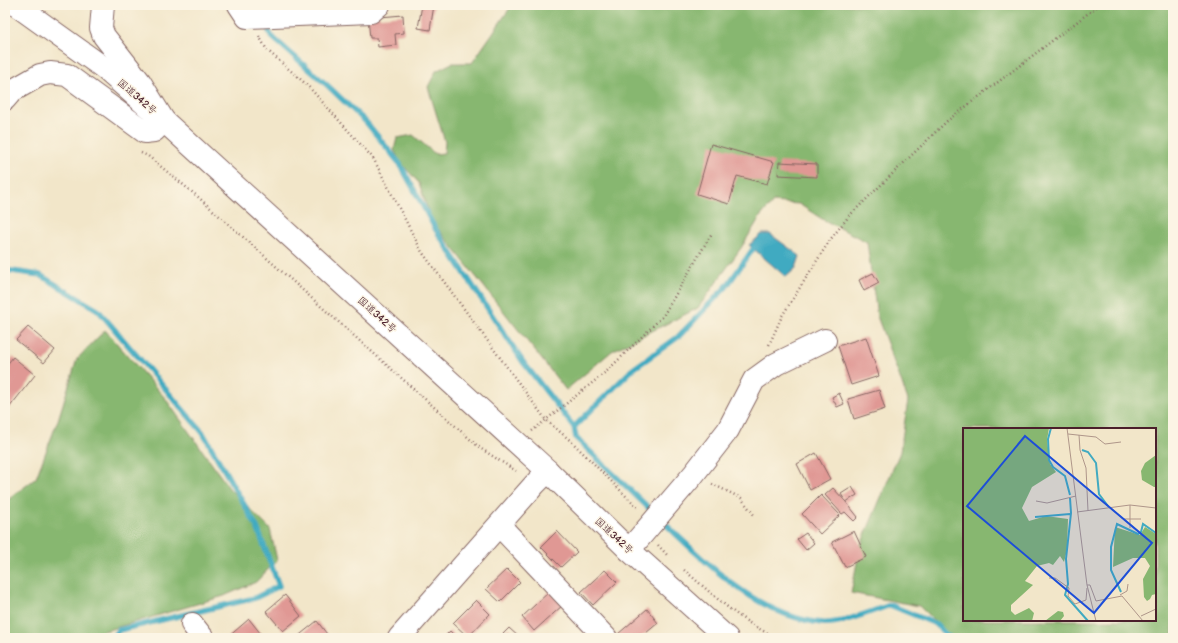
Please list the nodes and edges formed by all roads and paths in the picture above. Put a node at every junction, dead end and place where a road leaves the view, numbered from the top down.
1 (16, 5) edge
2 (103, 5) edge
3 (379, 5) edge
4 (1099, 5) edge
5 (243, 11) edge
6 (5, 99) edge
7 (164, 121) junction
8 (138, 151) dead end
9 (712, 233) dead end
10 (825, 340) dead end
11 (766, 352) dead end
12 (546, 420) junction
13 (516, 443) junction
14 (693, 475) junction
15 (542, 478) junction
16 (754, 515) dead end
17 (499, 524) junction
18 (648, 527) junction
19 (628, 550) junction
20 (670, 559) dead end
21 (681, 568) dead end
22 (399, 638) edge
23 (606, 638) edge
24 (728, 638) edge
25 (781, 638) edge

1 - 7 main road, 国道342号
2 - 7 main road
3 - 5 main road
4 - 11 path
5 - 12 path
6 - 7 main road
7 - 13 main road, 国道342号
8 - 15 path
9 - 12 path
10 - 14 main road
12 - 13 path
12 - 18 path
13 - 15 main road, 国道342号
14 - 16 path
14 - 18 main road
15 - 17 main road
15 - 19 main road, 国道342号
17 - 22 main road
17 - 23 main road
18 - 19 main road
18 - 20 path
19 - 24 main road, 国道342号
21 - 25 path

